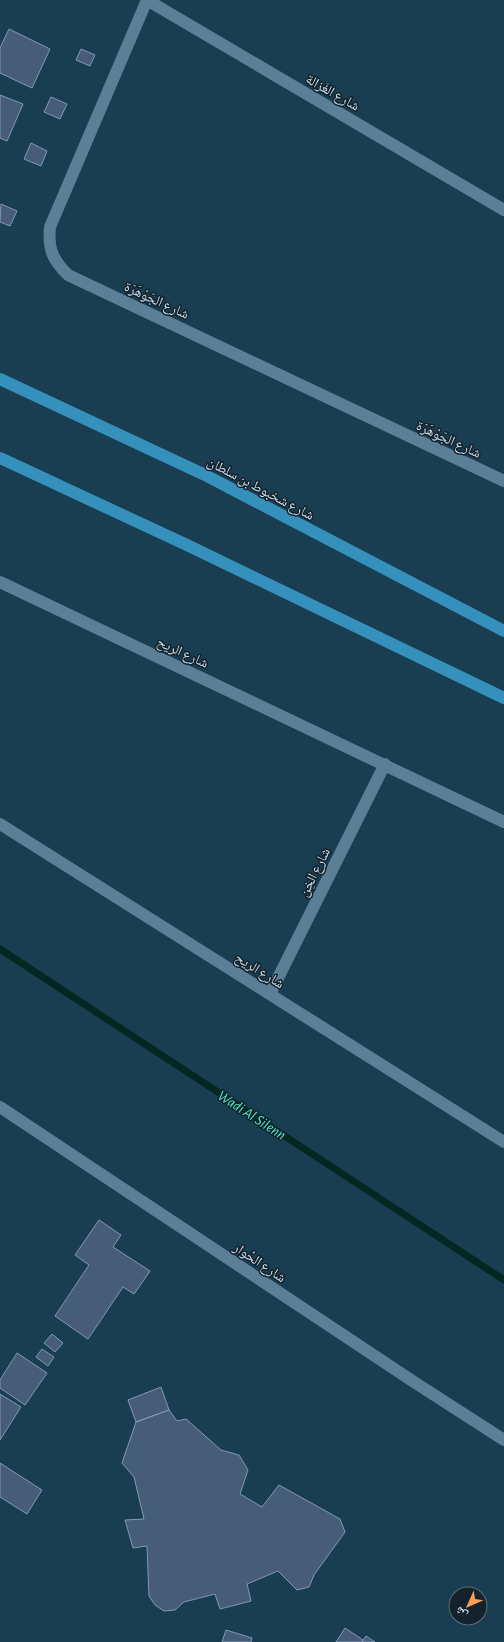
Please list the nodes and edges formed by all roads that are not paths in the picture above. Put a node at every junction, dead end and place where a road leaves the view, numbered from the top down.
1 (147, 0) edge
2 (504, 210) edge
3 (0, 378) edge
4 (0, 458) edge
5 (504, 482) edge
6 (0, 582) edge
7 (504, 631) edge
8 (504, 698) edge
9 (385, 764) junction
10 (504, 822) edge
11 (0, 824) edge
12 (270, 994) junction
13 (0, 1107) edge
14 (504, 1142) edge
15 (504, 1440) edge

1 - 2 street, شارع الغَزالة
1 - 5 street, شارع الجَوْهَرَة
3 - 7 main road, شارع شخبوط بن سلطان
4 - 8 main road
6 - 9 street, شارع الريح
9 - 10 street, شارع الريح
9 - 12 street, شارع الخِن
11 - 12 street, شارع الريح
12 - 14 street, شارع الريح
13 - 15 street, شارع الحُوار

